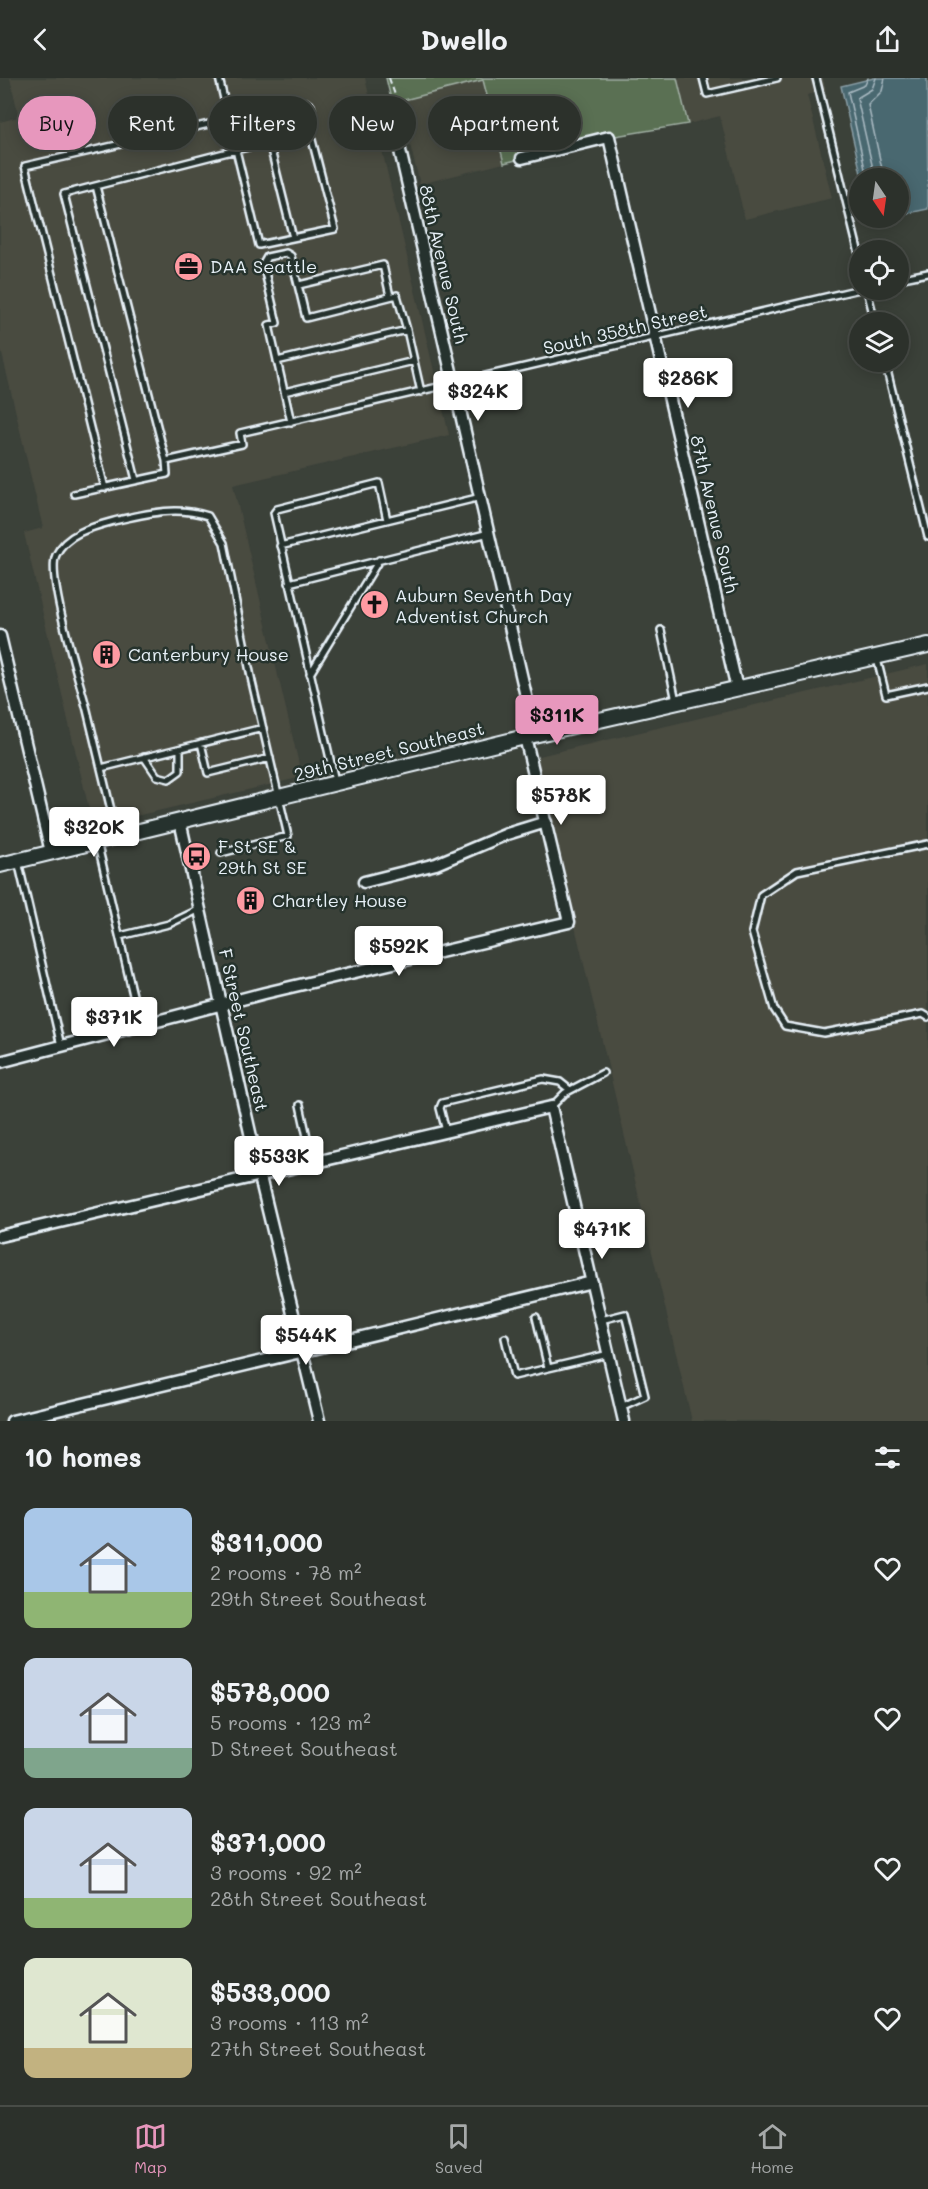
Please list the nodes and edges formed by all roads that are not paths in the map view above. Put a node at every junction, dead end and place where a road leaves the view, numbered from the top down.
1 (219, 78) edge
2 (703, 78) edge
3 (777, 78) edge
4 (816, 78) edge
5 (223, 96) edge
6 (209, 124) edge
7 (236, 150) joint
8 (271, 150) edge
9 (315, 150) edge
10 (400, 150) edge
11 (522, 158) dead end
12 (96, 186) junction
13 (293, 238) junction
14 (856, 240) edge
15 (928, 273) edge
16 (909, 277) edge
17 (299, 285) junction
18 (849, 292) edge
19 (390, 296) junction
20 (407, 330) junction
21 (657, 337) junction
22 (277, 361) junction
23 (414, 361) junction
24 (887, 372) edge
25 (455, 384) junction
26 (285, 392) junction
27 (421, 392) junction
28 (291, 422) junction
29 (166, 461) junction
30 (136, 480) junction
31 (105, 488) junction
32 (74, 494) dead end
33 (481, 497) junction
34 (387, 520) junction
35 (489, 533) junction
36 (928, 537) edge
37 (280, 546) junction
38 (379, 560) junction
39 (289, 583) junction
40 (661, 630) dead end
41 (0, 636) edge
42 (928, 645) edge
43 (877, 657) junction
44 (3, 662) edge
45 (310, 675) junction
46 (928, 686) edge
47 (737, 689) junction
48 (677, 702) junction
49 (263, 728) junction
50 (530, 736) junction
51 (201, 743) junction
52 (180, 748) junction
53 (144, 757) junction
54 (270, 758) junction
55 (101, 768) junction
56 (335, 783) junction
57 (280, 797) junction
58 (180, 821) junction
59 (546, 822) junction
60 (117, 836) junction
61 (97, 841) junction
62 (928, 844) edge
63 (51, 852) junction
64 (221, 853) dead end
65 (18, 861) junction
66 (0, 865) edge
67 (364, 882) dead end
68 (200, 909) junction
69 (120, 936) junction
70 (222, 1006) junction
71 (928, 1017) edge
72 (141, 1027) junction
73 (61, 1047) junction
74 (0, 1062) edge
75 (603, 1072) dead end
76 (570, 1090) junction
77 (300, 1105) dead end
78 (551, 1107) junction
79 (447, 1132) junction
80 (313, 1164) junction
81 (260, 1177) junction
82 (0, 1236) edge
83 (592, 1282) junction
84 (536, 1317) dead end
85 (601, 1320) junction
86 (506, 1338) dead end
87 (303, 1352) junction
88 (609, 1354) junction
89 (548, 1368) junction
90 (621, 1407) junction
91 (12, 1421) edge
92 (319, 1421) edge
93 (624, 1421) edge

1 - 5 lane
2 - 3 lane
4 - 14 lane
6 - 31 lane
7 - 12 lane
7 - 13 lane
8 - 13 lane
9 - 13 lane
10 - 25 street, 88th Avenue South
11 - 21 street, 87th Avenue South
12 - 29 lane
12 - 30 lane
15 - 16 lane
17 - 19 lane
17 - 19 lane
17 - 22 lane
18 - 21 lane, South 358th Street
19 - 20 lane
20 - 22 lane
20 - 23 lane
21 - 25 lane, South 358th Street
21 - 47 street, 87th Avenue South
22 - 26 lane
23 - 26 lane
23 - 27 lane
24 - 36 lane
25 - 27 lane, South 358th Street
25 - 33 street, 88th Avenue South
26 - 28 lane
27 - 28 lane, South 358th Street
28 - 29 lane, South 358th Street
29 - 30 lane
30 - 31 lane
31 - 32 lane
33 - 34 lane
33 - 35 street, 88th Avenue South
34 - 37 lane
34 - 37 lane
35 - 38 lane
35 - 50 street, 88th Avenue South
37 - 39 lane
38 - 39 lane
38 - 45 lane
39 - 45 lane
40 - 48 lane
41 - 44 street
42 - 43 street, 29th Street Southeast
43 - 46 lane
43 - 47 street, 29th Street Southeast
44 - 63 street
45 - 56 lane
47 - 48 street, 29th Street Southeast
48 - 50 street, 29th Street Southeast
49 - 51 lane
49 - 54 lane
49 - 55 lane
50 - 56 street, 29th Street Southeast
50 - 59 street, 88th Avenue South
51 - 52 lane
51 - 54 lane
52 - 53 lane
52 - 53 lane
53 - 55 lane
54 - 57 lane
55 - 60 lane
56 - 57 street, 29th Street Southeast
57 - 58 street, 29th Street Southeast
57 - 64 lane
58 - 60 street, 29th Street Southeast
58 - 68 street, F Street Southeast
59 - 67 street
59 - 70 street, 88th Avenue South
60 - 61 street, 29th Street Southeast
61 - 63 street, 29th Street Southeast
61 - 69 lane
62 - 71 lane
63 - 65 street, 29th Street Southeast
65 - 66 street, 29th Street Southeast
65 - 73 lane
68 - 69 lane
68 - 70 street, F Street Southeast
69 - 72 lane
70 - 72 street
70 - 81 street, F Street Southeast
72 - 73 street
73 - 74 street
75 - 76 lane
76 - 78 lane
76 - 79 lane
77 - 80 lane
78 - 79 street
78 - 83 street
79 - 80 street
80 - 81 street
81 - 82 street
81 - 87 street, F Street Southeast
83 - 85 street
83 - 87 street
84 - 89 lane
85 - 88 street
85 - 90 lane
86 - 89 lane
87 - 91 street
87 - 92 street, F Street Southeast
88 - 89 lane
88 - 90 street
90 - 93 street

